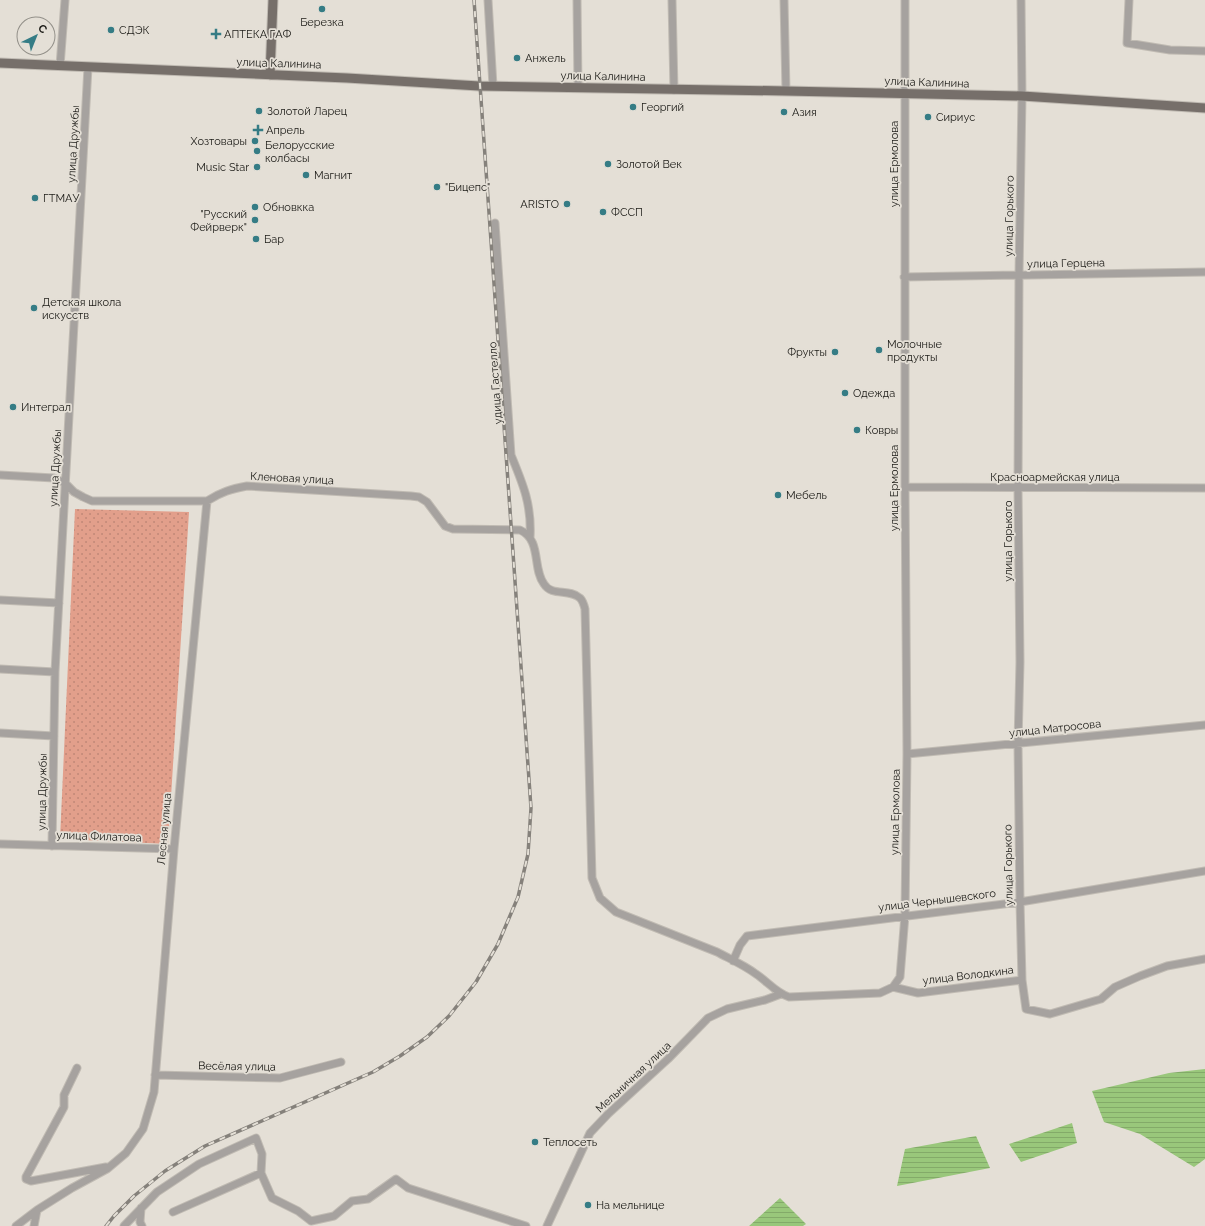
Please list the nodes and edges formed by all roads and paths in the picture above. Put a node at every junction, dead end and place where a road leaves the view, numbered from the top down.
1 (65, 0) edge
2 (273, 0) edge
3 (488, 0) edge
4 (577, 0) edge
5 (672, 0) edge
6 (784, 0) edge
7 (905, 0) edge
8 (1021, 0) edge
9 (1129, 0) edge
10 (1205, 51) edge
11 (0, 63) edge
12 (60, 66) junction
13 (88, 68) junction
14 (270, 75) junction
15 (493, 86) junction
16 (578, 88) junction
17 (674, 90) junction
18 (786, 90) junction
19 (905, 93) junction
20 (1022, 96) junction
21 (1205, 108) edge
22 (495, 223) dead end
23 (1205, 272) edge
24 (1019, 275) junction
25 (904, 277) junction
26 (0, 475) edge
27 (65, 483) junction
28 (905, 487) junction
29 (1018, 488) junction
30 (1205, 488) edge
31 (207, 501) junction
32 (530, 538) junction
33 (0, 600) edge
34 (59, 603) junction
35 (0, 669) edge
36 (55, 672) junction
37 (1205, 725) edge
38 (0, 733) edge
39 (54, 736) junction
40 (1018, 743) junction
41 (907, 754) junction
42 (0, 844) edge
43 (52, 846) junction
44 (174, 849) junction
45 (1205, 871) edge
46 (1020, 902) junction
47 (905, 915) junction
48 (1205, 959) edge
49 (733, 961) junction
50 (1022, 980) junction
51 (893, 988) junction
52 (781, 994) junction
53 (341, 1062) dead end
54 (76, 1068) dead end
55 (155, 1075) junction
56 (110, 1166) junction
57 (262, 1173) junction
58 (142, 1208) junction
59 (37, 1210) junction
60 (173, 1212) dead end
61 (309, 1223) edge
62 (16, 1226) edge
63 (34, 1226) edge
64 (124, 1226) edge
65 (142, 1226) edge
66 (526, 1226) edge
67 (547, 1226) edge

1 - 12 street
2 - 14 main road
3 - 15 street
4 - 16 street
5 - 17 street
6 - 18 street
7 - 19 street, улица Ермолова
8 - 20 street, улица Горького
9 - 10 street
11 - 12 main road, улица Калинина
12 - 13 main road, улица Калинина
13 - 14 main road, улица Калинина
13 - 27 street, улица Дружбы
14 - 15 main road, улица Калинина
15 - 16 main road, улица Калинина
16 - 17 main road, улица Калинина
17 - 18 main road, улица Калинина
18 - 19 main road, улица Калинина
19 - 20 main road, улица Калинина
19 - 25 street, улица Ермолова
20 - 21 main road, улица Калинина
20 - 24 street, улица Горького
22 - 32 street, удица Гастелло
23 - 24 street, улица Герцена
24 - 25 street, улица Герцена
24 - 29 street, улица Горького
25 - 28 street, улица Ермолова
26 - 27 street
27 - 31 street
27 - 34 street, улица Дружбы
28 - 29 street, Красноармейская улица
28 - 41 street, улица Ермолова
29 - 30 street, Красноармейская улица
29 - 40 street, улица Горького
31 - 32 street, Кленовая улица
31 - 44 street, Лесная улица
32 - 49 street, удица Гастелло
33 - 34 street
34 - 36 street, улица Дружбы
35 - 36 street
36 - 39 street, улица Дружбы
37 - 40 street, улица Матросова
38 - 39 street
39 - 43 street, улица Дружбы
40 - 41 street, улица Матросова
40 - 46 street, улица Горького
41 - 47 street, улица Ермолова
42 - 43 street, улица Филатова
43 - 44 street, улица Филатова
44 - 55 street, Лесная улица
45 - 46 street, улица Чернышевского
46 - 47 street, улица Чернышевского
46 - 50 street, улица Горького
47 - 49 street, улица Чернышевского
47 - 51 street, улица Ермолова
48 - 50 street, улица Горького
49 - 52 street, удица Гастелло
50 - 51 street, улица Володкина
51 - 52 street, улица Володкина
52 - 67 street, Мельничная улица
53 - 55 street, Весёлая улица
54 - 56 street
55 - 56 street, Лесная улица
56 - 59 street, Лесная улица
57 - 58 street
57 - 60 street
57 - 61 street
58 - 64 street
58 - 65 street
59 - 62 street, Лесная улица
59 - 63 street
61 - 66 street

